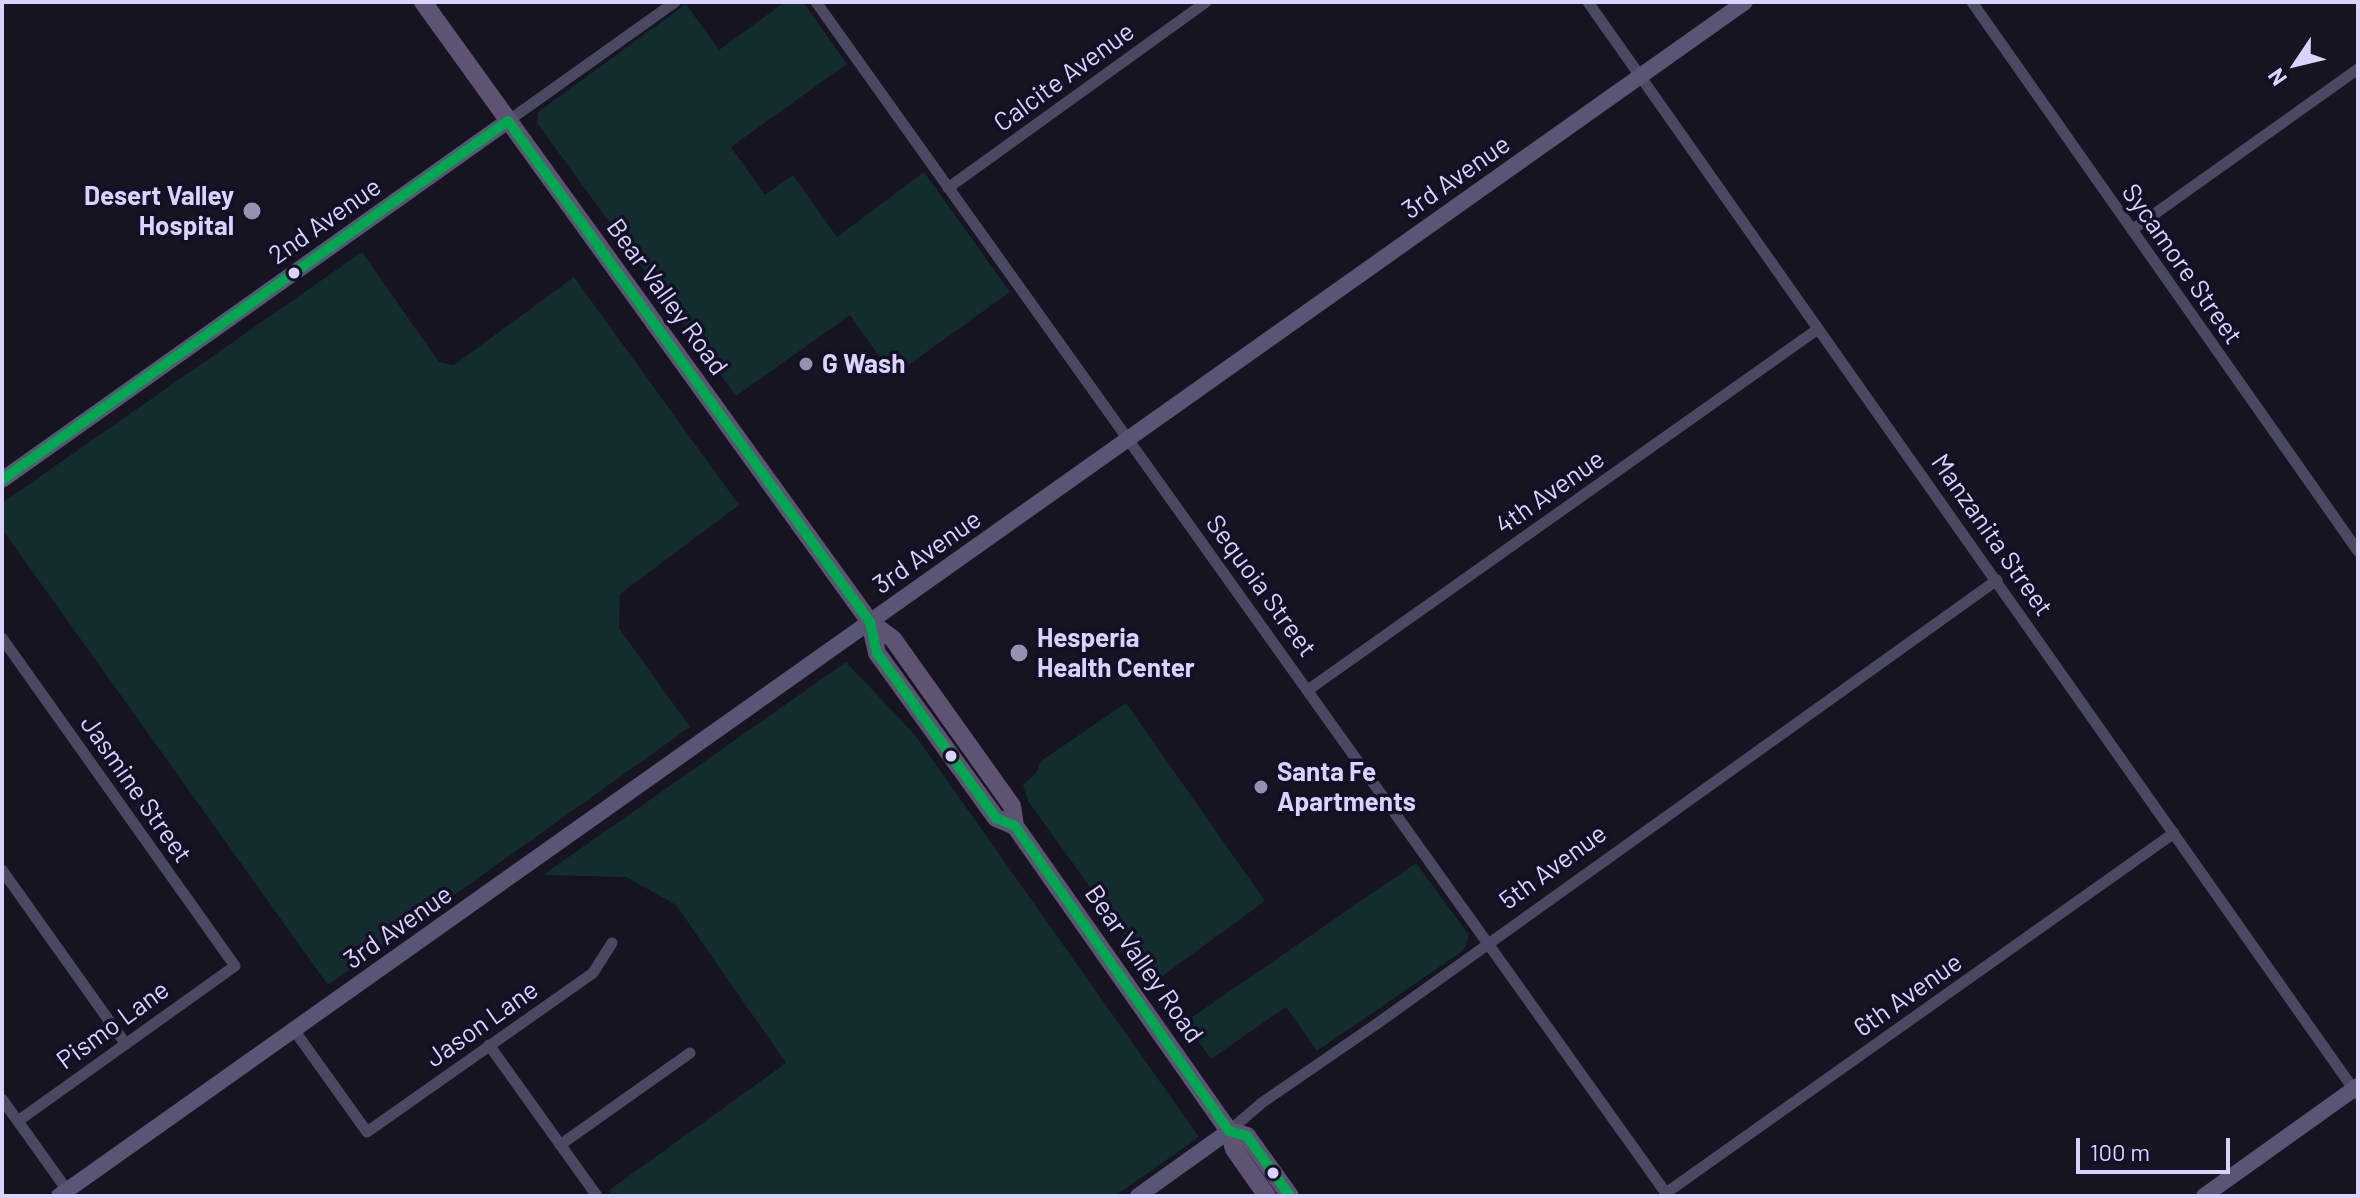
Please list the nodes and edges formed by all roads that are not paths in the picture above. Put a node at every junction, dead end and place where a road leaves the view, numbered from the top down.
1 (423, 2) edge
2 (675, 2) edge
3 (816, 2) edge
4 (1206, 2) edge
5 (1588, 2) edge
6 (1745, 2) edge
7 (1972, 2) edge
8 (2358, 69) edge
9 (1640, 76) junction
10 (508, 121) junction
11 (948, 188) junction
12 (2132, 230) junction
13 (1818, 329) junction
14 (1127, 439) junction
15 (2, 480) edge
16 (2358, 551) edge
17 (1997, 580) junction
18 (870, 622) junction
19 (2, 638) edge
20 (6, 652) edge
21 (1308, 690) junction
22 (2174, 833) junction
23 (2, 870) edge
24 (612, 943) dead end
25 (1488, 943) junction
26 (235, 966) joint
27 (294, 1030) junction
28 (125, 1043) junction
29 (489, 1045) junction
30 (690, 1053) dead end
31 (2357, 1090) edge
32 (2, 1099) edge
33 (18, 1121) junction
34 (1229, 1131) junction
35 (560, 1145) junction
36 (63, 1193) edge
37 (1667, 1195) edge
38 (597, 1196) edge
39 (1138, 1196) edge
40 (1267, 1196) edge
41 (1290, 1196) edge
42 (2204, 1196) edge

1 - 10 main road, Bear Valley Road
2 - 10 street, 2nd Avenue
3 - 11 street, Sequoia Street
4 - 11 street, Calcite Avenue
5 - 9 street, Manzanita Street
6 - 9 street, 3rd Avenue
7 - 12 street, Sycamore Street
8 - 12 street
9 - 13 street, Manzanita Street
9 - 14 street, 3rd Avenue
10 - 15 street, 2nd Avenue
10 - 18 main road, Bear Valley Road
11 - 14 street, Sequoia Street
12 - 16 street, Sycamore Street
13 - 17 street, Manzanita Street
13 - 21 street, 4th Avenue
14 - 18 street, 3rd Avenue
14 - 21 street, Sequoia Street
17 - 22 street, Manzanita Street
17 - 25 street, 5th Avenue
18 - 27 street, 3rd Avenue
18 - 34 main road, Bear Valley Road
19 - 20 street, Jasmine Street
20 - 26 street, Jasmine Street
21 - 25 street, Sequoia Street
22 - 31 street, Manzanita Street
22 - 37 street, 6th Avenue
23 - 28 street
24 - 29 street, Jason Lane
25 - 34 street, 5th Avenue
25 - 37 street, Sequoia Street
26 - 28 street, Pismo Lane
27 - 29 street, Jason Lane
27 - 36 street, 3rd Avenue
28 - 33 street, Pismo Lane
29 - 35 street
30 - 35 street
31 - 42 street
32 - 33 street
33 - 36 street
34 - 39 street, 5th Avenue
34 - 40 main road, Bear Valley Road
34 - 41 main road, Bear Valley Road
35 - 38 street

